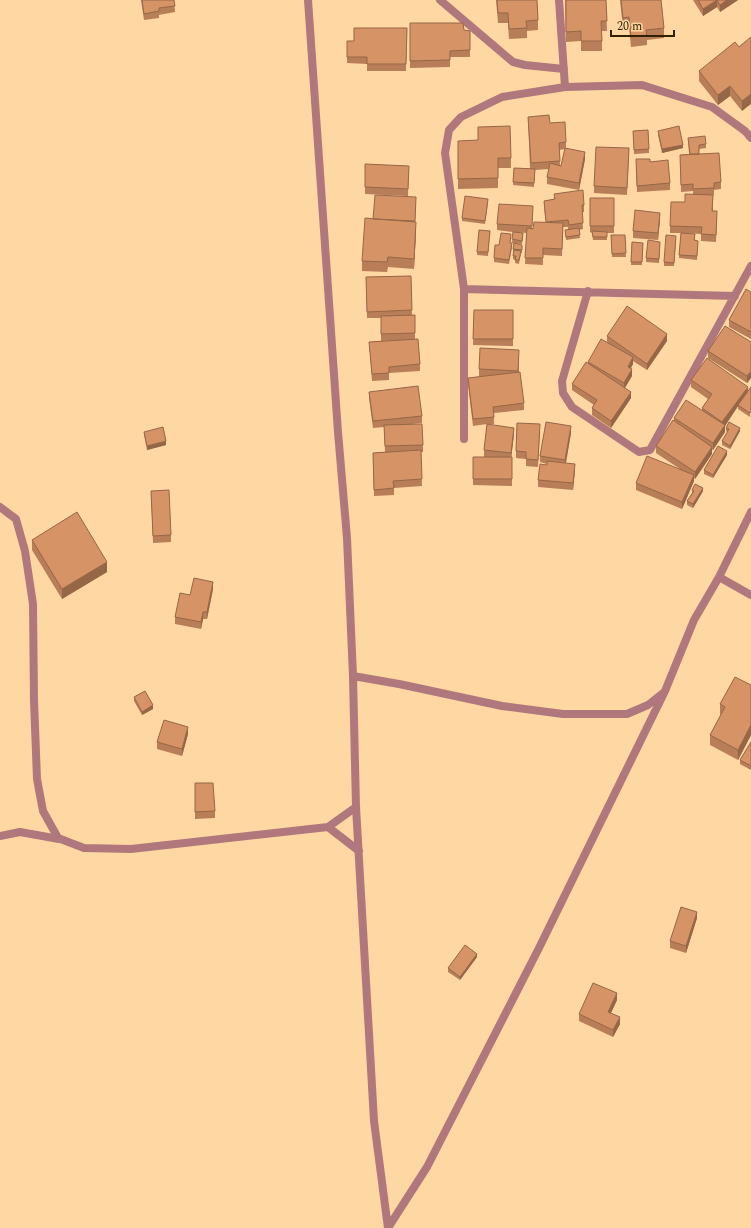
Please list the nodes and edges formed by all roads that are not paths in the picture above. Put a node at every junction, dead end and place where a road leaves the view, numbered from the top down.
1 (308, 0) edge
2 (440, 0) edge
3 (559, 0) edge
4 (564, 69) junction
5 (565, 87) junction
6 (748, 131) edge
7 (751, 138) edge
8 (751, 266) edge
9 (464, 289) junction
10 (588, 291) junction
11 (735, 296) junction
12 (464, 439) dead end
13 (0, 507) edge
14 (751, 512) edge
15 (719, 577) junction
16 (751, 595) edge
17 (353, 676) junction
18 (665, 691) junction
19 (356, 807) junction
20 (328, 827) junction
21 (0, 836) edge
22 (59, 839) junction
23 (359, 851) junction
24 (388, 1228) edge

1 - 17 street
2 - 4 street
3 - 4 street
4 - 5 street
5 - 6 street
5 - 9 street
6 - 7 street
8 - 11 street
9 - 10 street
9 - 12 street
10 - 11 street
10 - 11 street
13 - 22 street
14 - 15 street
15 - 16 street
15 - 18 street
17 - 18 street
17 - 19 street
18 - 24 street
19 - 20 street
19 - 23 street
20 - 22 street
20 - 23 street
21 - 22 street
23 - 24 street

